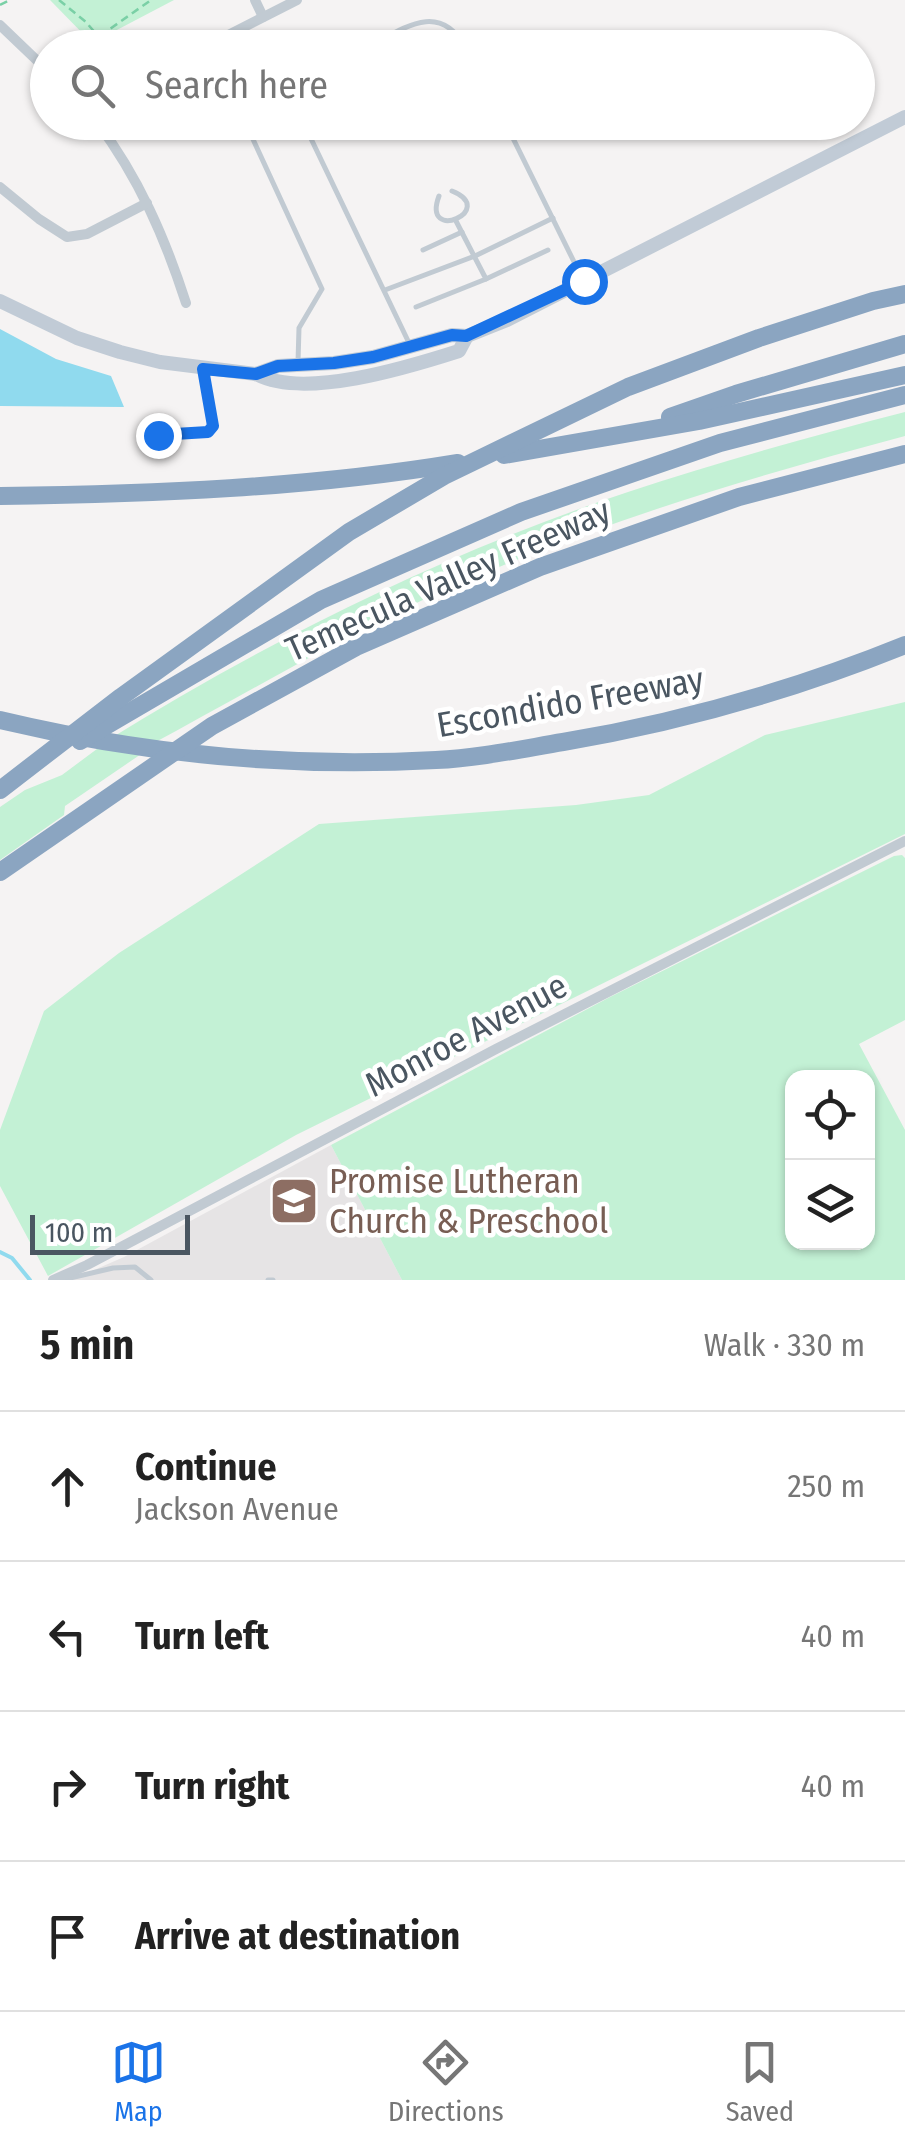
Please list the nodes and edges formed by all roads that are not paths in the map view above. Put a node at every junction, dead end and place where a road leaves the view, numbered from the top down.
1 (255, 0) edge
2 (298, 0) edge
3 (264, 17) junction
4 (0, 25) edge
5 (238, 30) edge
6 (402, 30) edge
7 (455, 30) edge
8 (30, 54) edge
9 (905, 117) edge
10 (875, 132) edge
11 (111, 140) edge
12 (254, 140) edge
13 (312, 140) edge
14 (514, 140) edge
15 (860, 140) edge
16 (0, 187) edge
17 (452, 191) dead end
18 (439, 196) dead end
19 (147, 203) junction
20 (553, 218) junction
21 (456, 221) junction
22 (462, 232) junction
23 (422, 250) dead end
24 (548, 250) dead end
25 (475, 256) junction
26 (486, 279) junction
27 (584, 281) junction
28 (385, 290) junction
29 (905, 294) edge
30 (0, 301) edge
31 (186, 303) dead end
32 (416, 307) dead end
33 (466, 336) junction
34 (905, 344) edge
35 (410, 348) junction
36 (298, 366) junction
37 (203, 369) junction
38 (256, 374) junction
39 (905, 375) edge
40 (302, 382) junction
41 (905, 396) edge
42 (158, 435) dead end
43 (613, 437) junction
44 (905, 454) edge
45 (0, 496) edge
46 (905, 646) edge
47 (2, 721) edge
48 (0, 790) edge
49 (905, 841) edge
50 (0, 872) edge
51 (53, 1280) edge
52 (63, 1280) edge
53 (151, 1280) edge

1 - 3 street
2 - 3 street
3 - 5 street
4 - 8 street
6 - 7 lane
9 - 10 main road
11 - 19 street
12 - 36 lane
13 - 28 lane
14 - 20 lane
15 - 27 main road
16 - 19 street
17 - 21 lane
18 - 21 lane
19 - 31 street
20 - 25 lane
20 - 27 lane
21 - 22 lane
22 - 23 lane
22 - 25 lane
24 - 26 lane
25 - 26 lane
25 - 28 lane
26 - 32 lane
27 - 33 main road
28 - 35 lane
29 - 48 highway
30 - 37 main road
33 - 35 main road
33 - 40 main road
34 - 43 highway
35 - 36 main road
35 - 40 main road
36 - 38 main road
37 - 38 main road
37 - 42 lane
38 - 40 main road
39 - 43 highway
41 - 48 highway, Temecula Valley Freeway
43 - 45 highway
44 - 50 highway, Temecula Valley Freeway
46 - 47 highway, Escondido Freeway
49 - 51 street, Monroe Avenue
52 - 53 lane

